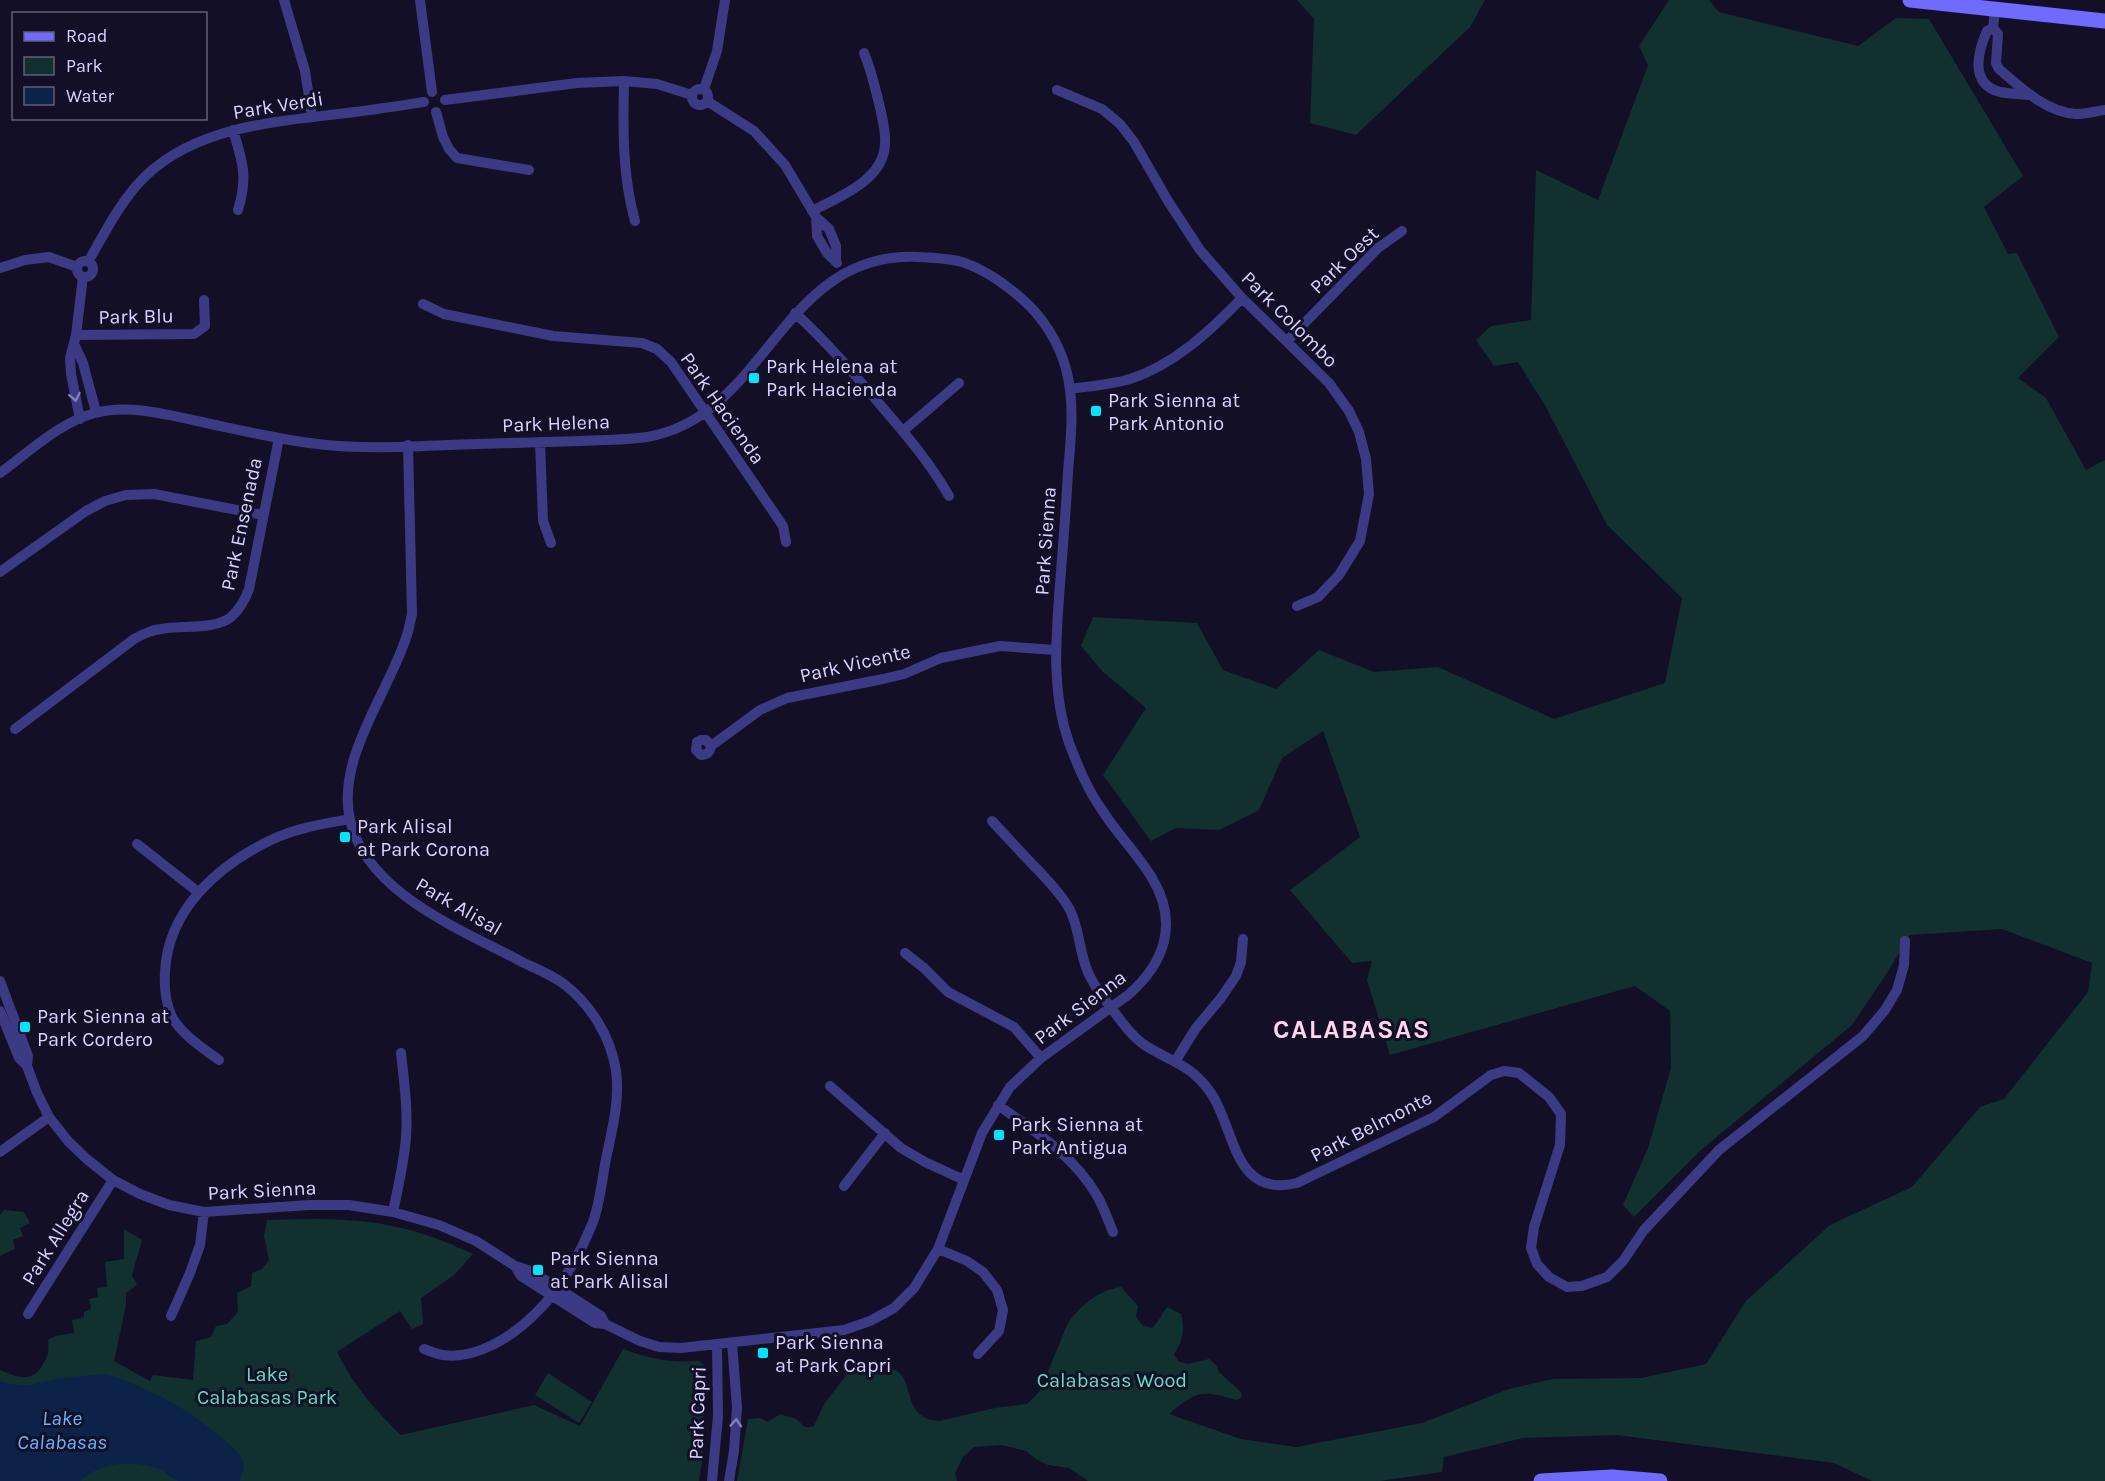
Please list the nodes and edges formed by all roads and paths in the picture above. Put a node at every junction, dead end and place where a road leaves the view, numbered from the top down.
1 (284, 0) edge
2 (420, 0) edge
3 (725, 0) edge
4 (1910, 0) edge
5 (1995, 10) junction
6 (2105, 21) edge
7 (1993, 28) junction
8 (864, 53) dead end
9 (1999, 69) junction
10 (1982, 78) junction
11 (624, 81) junction
12 (704, 89) junction
13 (1057, 90) dead end
14 (432, 92) junction
15 (692, 95) junction
16 (2030, 95) junction
17 (445, 100) junction
18 (707, 101) junction
19 (424, 102) junction
20 (2105, 110) edge
21 (436, 112) junction
22 (312, 116) junction
23 (233, 130) junction
24 (529, 170) dead end
25 (238, 210) dead end
26 (814, 214) junction
27 (635, 221) dead end
28 (1402, 231) dead end
29 (832, 235) junction
30 (820, 241) junction
31 (836, 260) junction
32 (88, 262) junction
33 (76, 267) junction
34 (0, 268) edge
35 (843, 274) junction
36 (83, 277) junction
37 (1242, 298) junction
38 (204, 300) dead end
39 (423, 304) dead end
40 (795, 313) junction
41 (1045, 324) joint
42 (75, 339) junction
43 (1287, 341) junction
44 (959, 383) dead end
45 (1070, 389) junction
46 (96, 412) junction
47 (706, 413) junction
48 (80, 418) junction
49 (903, 431) junction
50 (279, 438) junction
51 (540, 442) junction
52 (408, 445) junction
53 (0, 473) edge
54 (949, 496) dead end
55 (263, 515) junction
56 (786, 542) dead end
57 (551, 543) dead end
58 (0, 572) edge
59 (1298, 606) dead end
60 (1055, 650) junction
61 (15, 729) dead end
62 (711, 746) dead end
63 (350, 819) junction
64 (992, 821) dead end
65 (137, 844) dead end
66 (198, 892) junction
67 (1243, 939) dead end
68 (1905, 941) dead end
69 (905, 953) dead end
70 (0, 981) edge
71 (1111, 1008) junction
72 (0, 1011) edge
73 (8, 1029) edge
74 (401, 1053) dead end
75 (1041, 1058) junction
76 (219, 1060) dead end
77 (1176, 1060) junction
78 (831, 1086) dead end
79 (998, 1105) junction
80 (49, 1117) junction
81 (885, 1133) junction
82 (0, 1152) edge
83 (113, 1180) junction
84 (964, 1180) junction
85 (844, 1186) dead end
86 (204, 1212) junction
87 (393, 1212) junction
88 (1113, 1232) dead end
89 (938, 1250) junction
90 (554, 1292) junction
91 (28, 1314) dead end
92 (171, 1316) dead end
93 (732, 1343) junction
94 (717, 1345) junction
95 (424, 1349) dead end
96 (978, 1354) dead end
97 (712, 1481) edge
98 (729, 1481) edge
99 (1541, 1481) edge
100 (1660, 1481) edge

1 - 22 street
2 - 14 street
3 - 12 street
4 - 5 main road
5 - 6 main road
5 - 7 street
7 - 9 street
7 - 10 street
8 - 26 street
9 - 10 street
9 - 16 street
10 - 16 street
11 - 15 street
11 - 17 street
11 - 27 street
12 - 15 street
12 - 18 street
13 - 37 street, Park Colombo
14 - 17 street
14 - 19 street
15 - 18 street
16 - 20 street
17 - 21 street
18 - 26 street
19 - 21 street
19 - 22 street, Park Verdi
21 - 24 street
22 - 23 street, Park Verdi
23 - 25 street
23 - 32 street, Park Verdi
26 - 29 street
26 - 30 street
28 - 43 street, Park Oest
29 - 30 street
29 - 31 street
30 - 31 street
31 - 35 street
32 - 33 street
32 - 36 street, Park Verdi
33 - 34 street
33 - 36 street
35 - 40 street, Park Helena
35 - 41 street, Park Helena
36 - 42 street, Park Verdi
37 - 43 street, Park Colombo
37 - 45 street
38 - 42 street, Park Blu
39 - 47 street, Park Hacienda
40 - 47 street, Park Helena
40 - 49 street
41 - 45 street, Park Sienna
42 - 46 street, Park Verdi
42 -> 48 street, Park Verdi
43 - 59 street, Park Colombo
44 - 49 street
45 - 60 street, Park Sienna
46 - 48 street, Park Helena
46 - 50 street, Park Helena
47 - 51 street, Park Helena
47 - 56 street, Park Hacienda
48 - 53 street, Park Helena
49 - 54 street
50 - 52 street, Park Helena
50 - 55 street, Park Ensenada
51 - 52 street, Park Helena
51 - 57 street
52 - 63 street, Park Alisal
55 - 58 street
55 - 61 street, Park Ensenada
60 - 62 street, Park Vicente
60 - 71 street, Park Sienna
63 - 66 street
63 - 90 street, Park Alisal
64 - 71 street, Park Belmonte
65 - 66 street
66 - 76 street
67 - 77 street
68 - 77 street, Park Belmonte
69 - 75 street
70 - 73 street, Park Sienna
71 - 75 street, Park Sienna
71 - 77 street, Park Belmonte
72 - 73 street, Park Sienna
73 - 80 street, Park Sienna
74 - 87 street
75 - 79 street, Park Sienna
78 - 81 street
79 - 84 street, Park Sienna
79 - 88 street
80 - 82 street
80 - 83 street, Park Sienna
81 - 84 street
81 - 85 street
83 - 86 street, Park Sienna
83 - 91 street, Park Allegra
84 - 89 street, Park Sienna
86 - 87 street, Park Sienna
86 - 92 street
87 - 90 street, Park Sienna
89 - 93 street, Park Sienna
89 - 96 street
90 - 94 street, Park Sienna
90 - 95 street, Park Alisal
93 - 94 street, Park Sienna
98 -> 93 street, Park Capri
94 - 97 street, Park Capri
99 - 100 main road

